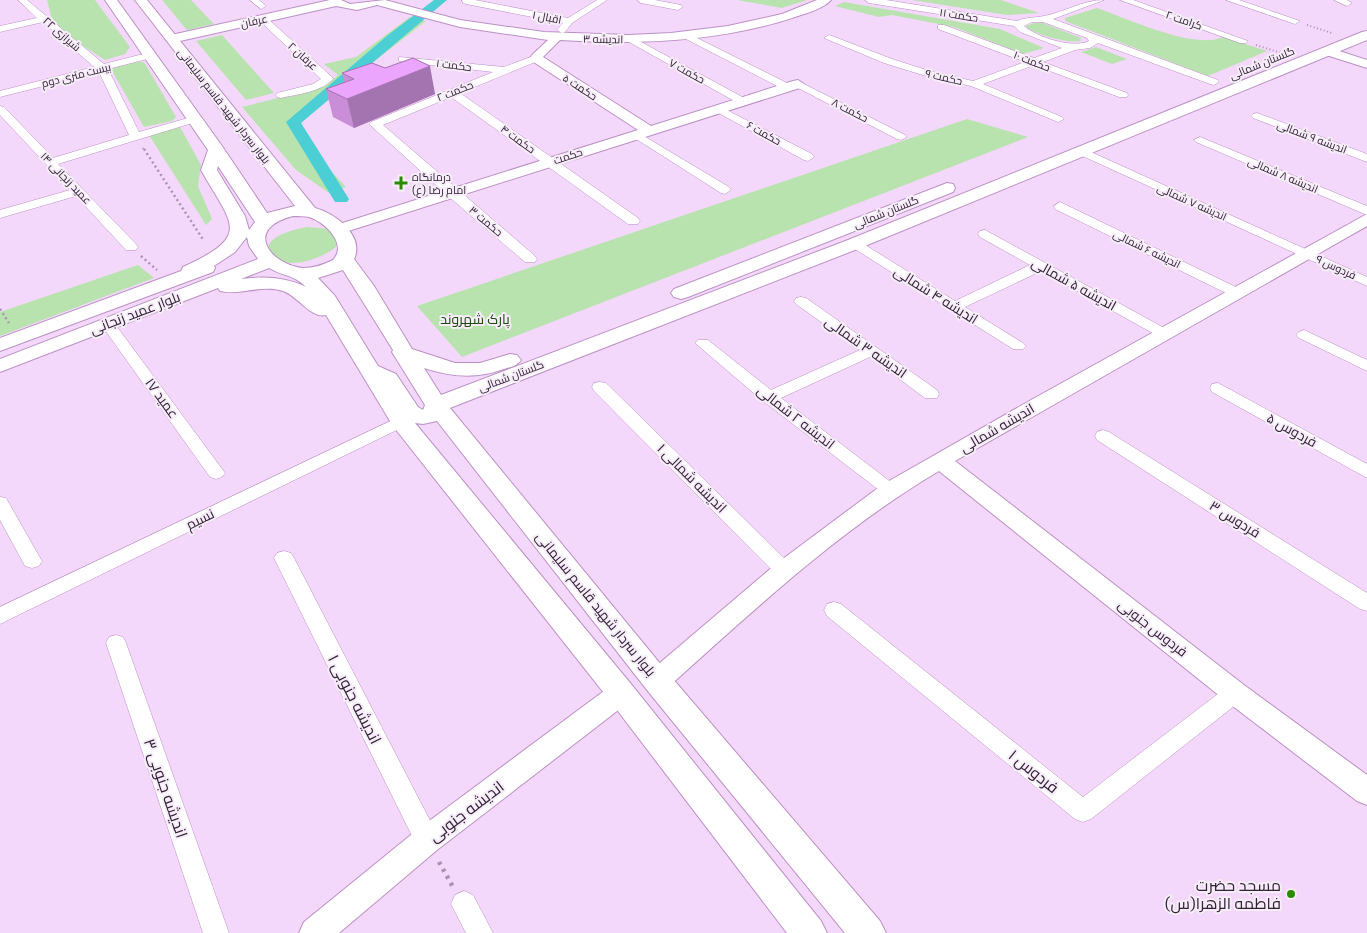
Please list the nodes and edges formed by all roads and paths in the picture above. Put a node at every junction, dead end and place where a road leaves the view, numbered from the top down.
1 (22, 0) edge
2 (111, 0) edge
3 (141, 0) edge
4 (466, 0) edge
5 (603, 0) edge
6 (641, 0) edge
7 (826, 0) edge
8 (869, 0) edge
9 (1063, 0) edge
10 (1100, 0) edge
11 (1124, 0) edge
12 (1230, 0) edge
13 (336, 1) edge
14 (379, 1) edge
15 (1080, 6) junction
16 (678, 7) dead end
17 (44, 19) junction
18 (263, 19) junction
19 (1044, 20) junction
20 (569, 21) junction
21 (1295, 21) joint
22 (1367, 21) edge
23 (1019, 24) junction
24 (941, 27) dead end
25 (0, 29) edge
26 (1336, 34) junction
27 (1367, 35) edge
28 (687, 36) junction
29 (556, 38) junction
30 (829, 38) dead end
31 (1093, 38) junction
32 (172, 39) junction
33 (632, 40) junction
34 (1243, 41) joint
35 (1308, 45) junction
36 (1074, 47) junction
37 (1327, 51) junction
38 (1285, 54) junction
39 (151, 55) junction
40 (536, 58) junction
41 (404, 59) edge
42 (1034, 62) junction
43 (1367, 64) edge
44 (102, 68) junction
45 (505, 71) junction
46 (1214, 82) junction
47 (974, 84) junction
48 (792, 85) junction
49 (452, 92) junction
50 (0, 94) edge
51 (281, 95) dead end
52 (1123, 95) dead end
53 (742, 101) junction
54 (0, 109) edge
55 (719, 109) junction
56 (1257, 116) dead end
57 (196, 119) junction
58 (1058, 119) dead end
59 (375, 124) joint
60 (643, 133) junction
61 (901, 136) dead end
62 (136, 137) junction
63 (1200, 140) dead end
64 (1062, 143) junction
65 (216, 149) junction
66 (1080, 151) junction
67 (808, 157) dead end
68 (1367, 158) edge
69 (50, 162) junction
70 (549, 162) junction
71 (288, 188) junction
72 (725, 190) dead end
73 (79, 191) junction
74 (452, 193) junction
75 (263, 199) junction
76 (1060, 206) dead end
77 (1367, 210) edge
78 (308, 211) junction
79 (0, 214) edge
80 (1367, 219) edge
81 (632, 221) dead end
82 (264, 222) junction
83 (339, 229) junction
84 (986, 234) dead end
85 (204, 241) dead end
86 (854, 244) junction
87 (131, 247) joint
88 (1304, 253) junction
89 (264, 255) junction
90 (530, 259) dead end
91 (345, 260) junction
92 (1039, 266) junction
93 (304, 274) junction
94 (1367, 282) edge
95 (364, 286) junction
96 (176, 288) junction
97 (1235, 292) junction
98 (325, 296) junction
99 (801, 302) dead end
100 (955, 306) junction
101 (107, 323) junction
102 (343, 328) junction
103 (1163, 333) junction
104 (1304, 335) dead end
105 (703, 343) dead end
106 (0, 344) edge
107 (1018, 346) dead end
108 (871, 350) junction
109 (402, 352) junction
110 (0, 366) edge
111 (1367, 366) edge
112 (370, 370) junction
113 (600, 387) dead end
114 (1218, 388) dead end
115 (931, 394) dead end
116 (769, 397) junction
117 (436, 406) junction
118 (401, 421) junction
119 (1103, 436) dead end
120 (941, 461) junction
121 (1367, 472) edge
122 (216, 473) dead end
123 (890, 490) junction
124 (0, 503) edge
125 (284, 558) dead end
126 (32, 561) dead end
127 (784, 570) junction
128 (1367, 603) edge
129 (834, 610) dead end
130 (0, 616) edge
131 (116, 643) dead end
132 (657, 681) junction
133 (621, 693) junction
134 (1235, 693) junction
135 (1367, 792) edge
136 (426, 840) junction
137 (464, 904) joint
138 (216, 933) edge
139 (315, 933) edge
140 (480, 933) edge
141 (809, 933) edge
142 (868, 933) edge

1 - 17 street, شیرازی ۲۲
2 - 39 main road, بلوار سردار شهید قاسم سلیمانی
3 - 32 main road, بلوار سردار شهید قاسم سلیمانی
4 - 20 street, اقبال ۱
5 - 20 street
6 - 16 street
7 - 28 street, اندیشه ۳
8 - 23 street, حکمت ۱۱
9 - 15 street
10 - 15 street
11 - 34 street, کرامت ۲
12 - 21 street
13 - 14 street, عرفان
13 - 18 street, عرفان
14 - 29 street, اندیشه ۳
15 - 19 street
17 - 25 street
17 - 44 street, شیرازی ۲۲
18 - 32 street, عرفان
18 - 51 street, عرفان ۲
19 - 23 street, حکمت ۱۱
19 - 31 street, حکمت ۱۱
20 - 29 street
21 - 26 path
22 - 26 main road, گلستان شمالی
23 - 36 street, حکمت ۱۱
24 - 42 street, حکمت ۱۰
26 - 35 main road, گلستان شمالی
27 - 37 main road, گلستان شمالی
28 - 33 street, اندیشه ۳
28 - 48 street, حکمت ۸
29 - 33 street, اندیشه ۳
29 - 40 street
30 - 47 street, حکمت ۹
31 - 36 street
31 - 46 street, حکمت ۱۱
32 - 71 main road, بلوار سردار شهید قاسم سلیمانی
33 - 53 street, حکمت ۷
34 - 38 path
35 - 37 main road
35 - 38 main road, گلستان شمالی
36 - 42 street
37 - 43 street
37 - 66 main road, گلستان شمالی
38 - 46 main road, گلستان شمالی
39 - 44 street, بیست متری دوم
39 - 57 main road, بلوار سردار شهید قاسم سلیمانی
40 - 45 street, حکمت ۲
40 - 60 street, حکمت ۵
41 - 45 street, حکمت ۱
42 - 47 street
42 - 52 street, حکمت ۱۰
44 - 50 street, بیست متری دوم
44 - 62 street
45 - 49 street, حکمت ۲
46 - 64 main road, گلستان شمالی
47 - 58 street, حکمت ۹
48 - 53 street, حکمت
48 - 61 street, حکمت ۸
49 - 59 street, حکمت ۲
49 - 70 street, حکمت ۴
53 - 55 street, حکمت
54 - 69 street, عمید زنجانی ۱۴
55 - 60 street, حکمت
55 - 67 street, حکمت ۶
56 - 68 street, اندیشه ۹ شمالی
57 - 62 street
57 - 65 main road, بلوار سردار شهید قاسم سلیمانی
59 - 74 street, حکمت ۳
60 - 70 street, حکمت
60 - 72 street, حکمت ۵
62 - 69 street
62 - 85 path
63 - 77 street, اندیشه ۸ شمالی
64 - 66 main road
64 - 109 main road, گلستان شمالی
65 - 75 main road, بلوار سردار شهید قاسم سلیمانی
65 - 96 main road
66 - 86 main road, گلستان شمالی
66 - 88 street, اندیشه ۷ شمالی
69 - 73 street, عمید زنجانی ۱۴
70 - 74 street, حکمت
70 - 81 street, حکمت ۴
71 - 75 main road
71 - 78 main road, بلوار سردار شهید قاسم سلیمانی
73 - 79 street
73 - 87 street, عمید زنجانی ۱۴
74 - 83 street, حکمت
74 - 90 street, حکمت ۳
75 - 82 main road, بلوار سردار شهید قاسم سلیمانی
76 - 97 street, اندیشه ۶ شمالی
78 - 82 main road
78 - 83 main road
80 - 88 street, اندیشه شمالی
82 - 89 main road
83 - 91 main road
84 - 92 street, اندیشه ۵ شمالی
86 - 100 street, اندیشه ۴ شمالی
86 - 117 main road, گلستان شمالی
87 - 96 path
88 - 94 street, فردوس ۹
88 - 97 street, اندیشه شمالی
89 - 93 main road
89 - 96 main road, بلوار عمید زنجانی
91 - 93 main road
91 - 95 main road, بلوار سردار شهید قاسم سلیمانی
92 - 100 street
92 - 103 street, اندیشه ۵ شمالی
93 - 98 main road
95 - 98 main road
95 - 109 main road, بلوار سردار شهید قاسم سلیمانی
96 - 101 main road, بلوار عمید زنجانی
96 - 102 main road
96 - 106 main road, بلوار عمید زنجانی
97 - 103 street, اندیشه شمالی
98 - 102 main road
99 - 108 street, اندیشه ۳ شمالی
100 - 107 street, اندیشه ۴ شمالی
101 - 110 main road, بلوار عمید زنجانی
101 - 122 street, عمید ۱۷
102 - 112 main road
103 - 120 street, اندیشه شمالی
104 - 111 street
105 - 116 street, اندیشه ۲ شمالی
108 - 115 street, اندیشه ۳ شمالی
108 - 116 street
109 - 117 main road, بلوار سردار شهید قاسم سلیمانی
112 - 117 main road, گلستان شمالی
112 - 118 main road
113 - 127 street, اندیشه شمالی ۱
114 - 121 street, فردوس ۵
116 - 123 street, اندیشه ۲ شمالی
117 - 132 main road, بلوار سردار شهید قاسم سلیمانی
118 - 130 street, نسیم
118 - 133 main road
119 - 128 street, فردوس ۳
120 - 123 street, اندیشه شمالی
120 - 134 street, فردوس جنوبی
123 - 127 street, اندیشه شمالی
124 - 126 street
125 - 136 street, اندیشه جنوبی ۱
127 - 132 street, اندیشه شمالی
129 - 134 street, فردوس ۱
131 - 138 street, اندیشه جنوبی ۳
132 - 142 main road, بلوار سردار شهید قاسم سلیمانی
133 - 136 street, اندیشه جنوبی
133 - 141 main road
134 - 135 street, فردوس جنوبی
136 - 137 path
136 - 139 street, اندیشه جنوبی
137 - 140 street

